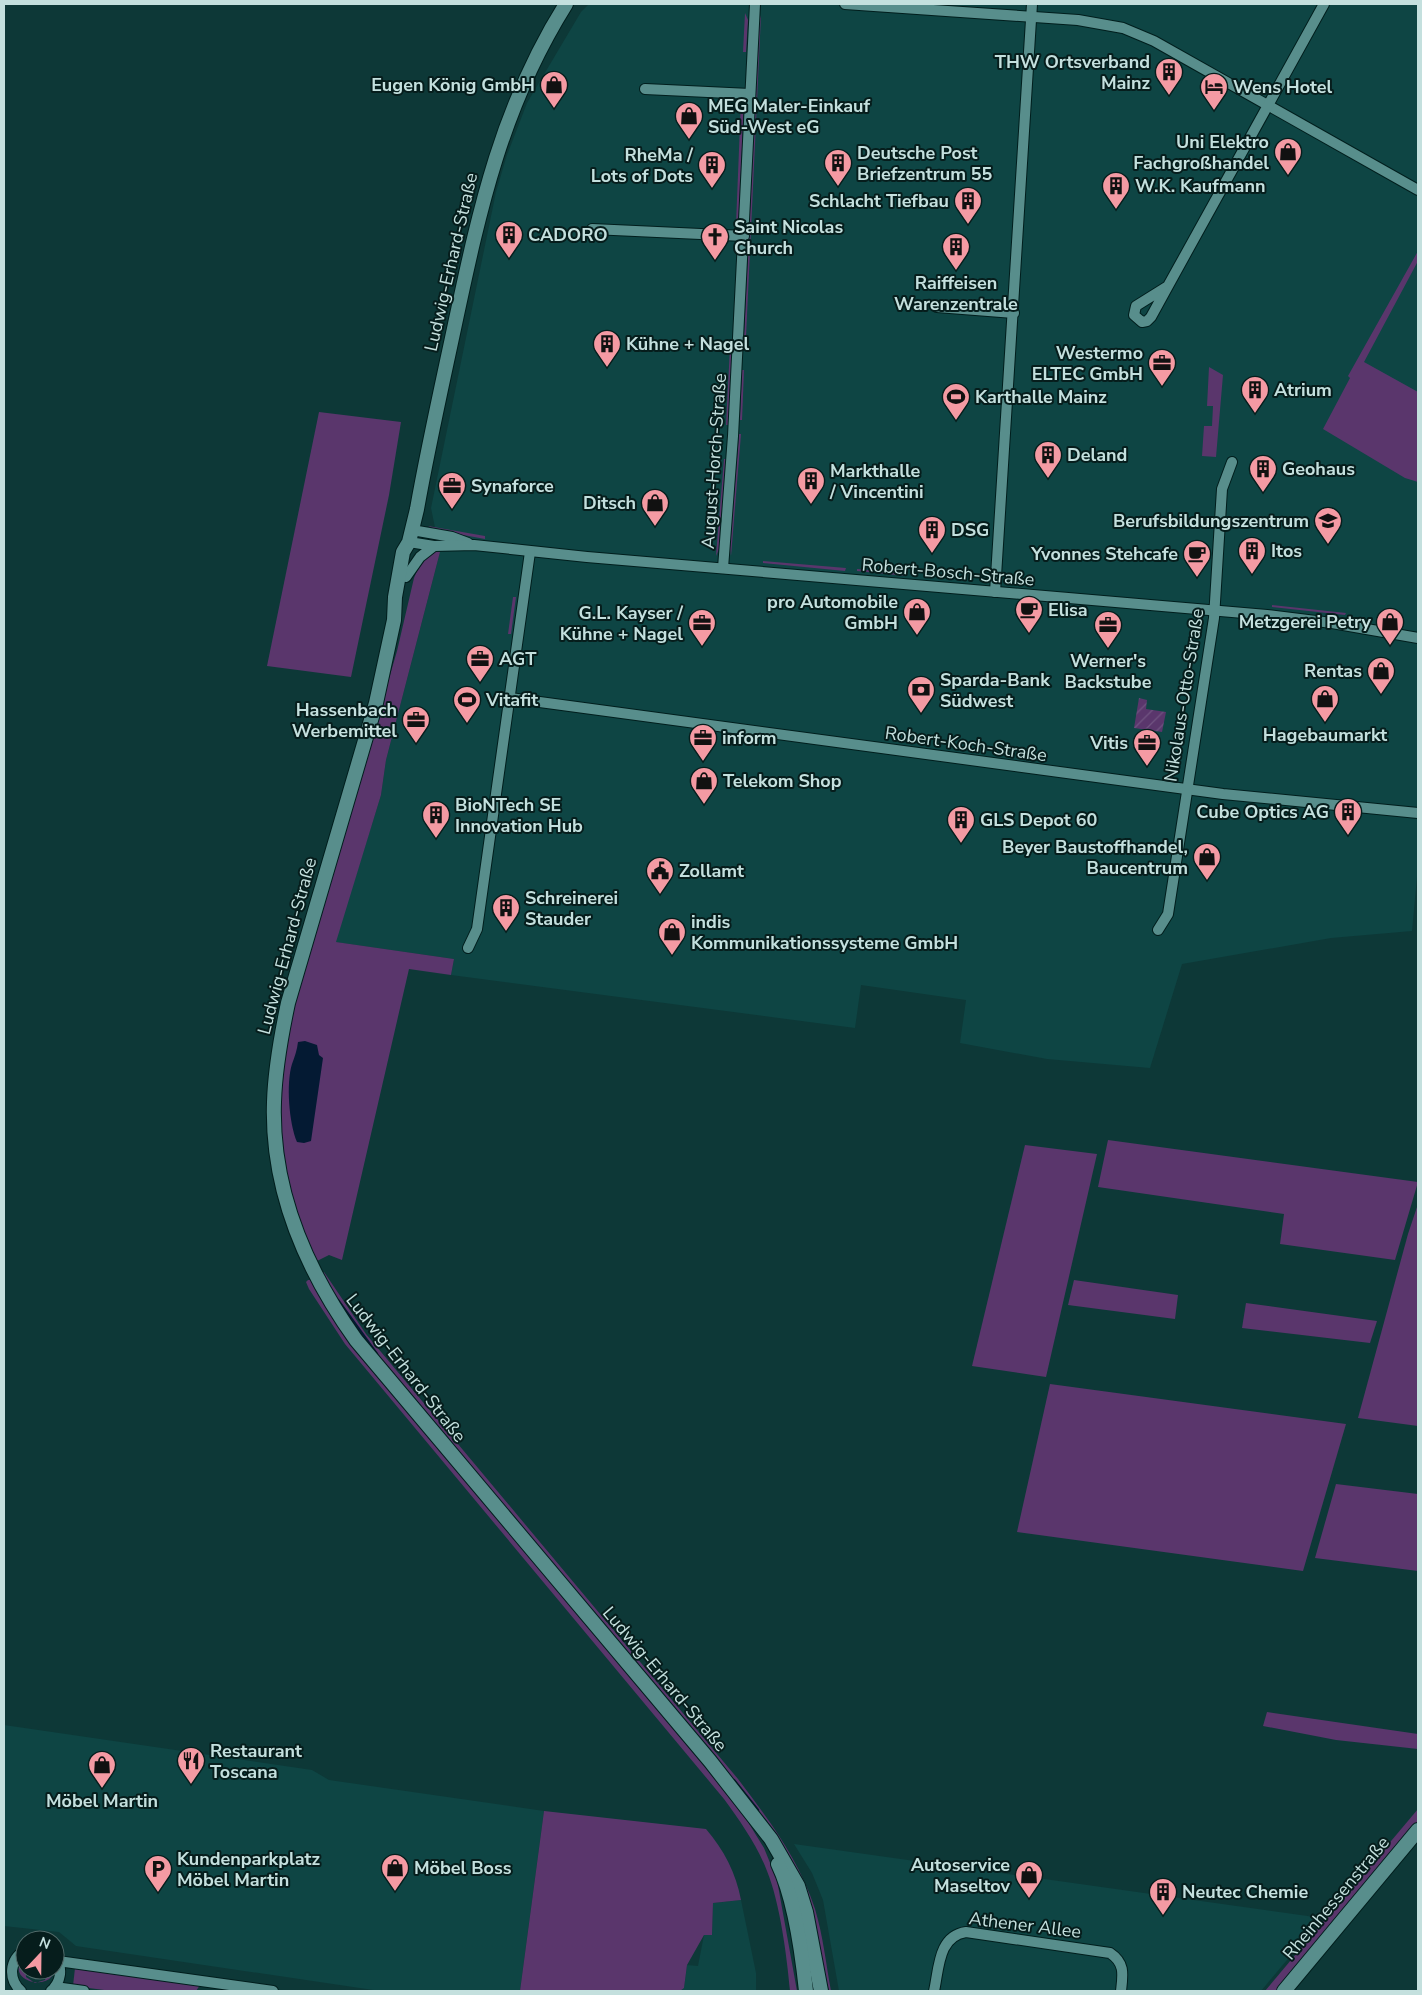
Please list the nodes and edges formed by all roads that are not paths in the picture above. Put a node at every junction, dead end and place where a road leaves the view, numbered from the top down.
1 (566, 4) edge
2 (755, 4) edge
3 (845, 4) edge
4 (1032, 4) edge
5 (1324, 4) edge
6 (908, 6) edge
7 (1031, 17) junction
8 (645, 89) dead end
9 (750, 94) junction
10 (1267, 105) junction
11 (1418, 190) edge
12 (592, 228) dead end
13 (744, 236) junction
14 (1168, 286) dead end
15 (937, 307) dead end
16 (1014, 313) junction
17 (1232, 462) dead end
18 (410, 536) junction
19 (474, 545) junction
20 (434, 546) junction
21 (530, 552) junction
22 (723, 568) junction
23 (406, 576) junction
24 (995, 592) junction
25 (1214, 610) junction
26 (394, 620) junction
27 (1418, 638) edge
28 (510, 698) junction
29 (1186, 789) junction
30 (1418, 813) edge
31 (1158, 930) dead end
32 (468, 948) dead end
33 (754, 1817) junction
34 (1418, 1830) edge
35 (65, 1959) edge
36 (15, 1962) edge
37 (208, 1982) junction
38 (53, 1989) edge
39 (20, 1991) edge
40 (84, 1991) edge
41 (201, 1991) edge
42 (273, 1991) edge
43 (806, 1991) edge
44 (821, 1991) edge
45 (934, 1991) edge
46 (1121, 1991) edge
47 (1284, 1991) edge

1 - 18 main road, Ludwig-Erhard-Straße
2 - 9 street, August-Horch-Straße
3 - 6 street
4 - 7 street
5 - 10 street
6 - 7 street
7 - 10 street
7 - 16 street
8 - 9 street
9 - 13 street, August-Horch-Straße
10 - 11 street
10 - 14 street
12 - 13 street
13 - 22 street, August-Horch-Straße
15 - 16 street
16 - 24 street
17 - 25 street, Nikolaus-Otto-Straße
18 - 19 street, Robert-Bosch-Straße
18 - 20 street, Robert-Bosch-Straße
18 - 23 main road, Ludwig-Erhard-Straße
18 - 26 main road, Ludwig-Erhard-Straße
19 - 20 street, Robert-Bosch-Straße
19 - 21 street, Robert-Bosch-Straße
20 - 23 street
21 - 22 street, Robert-Bosch-Straße
21 - 28 street
22 - 24 street, Robert-Bosch-Straße
23 - 26 main road, Ludwig-Erhard-Straße
24 - 25 street, Robert-Bosch-Straße
25 - 27 street, Robert-Bosch-Straße
25 - 29 street, Nikolaus-Otto-Straße
26 - 33 main road, Ludwig-Erhard-Straße
28 - 29 street, Robert-Koch-Straße
28 - 32 street
29 - 30 street, Robert-Koch-Straße
29 - 31 street, Nikolaus-Otto-Straße
33 - 43 main road, Ludwig-Erhard-Straße
33 - 44 main road, Ludwig-Erhard-Straße
34 - 47 main road, Rheinhessenstraße
35 - 37 street
36 - 39 street
37 - 41 street
37 - 42 street
38 - 40 street
45 - 46 street, Athener Allee

